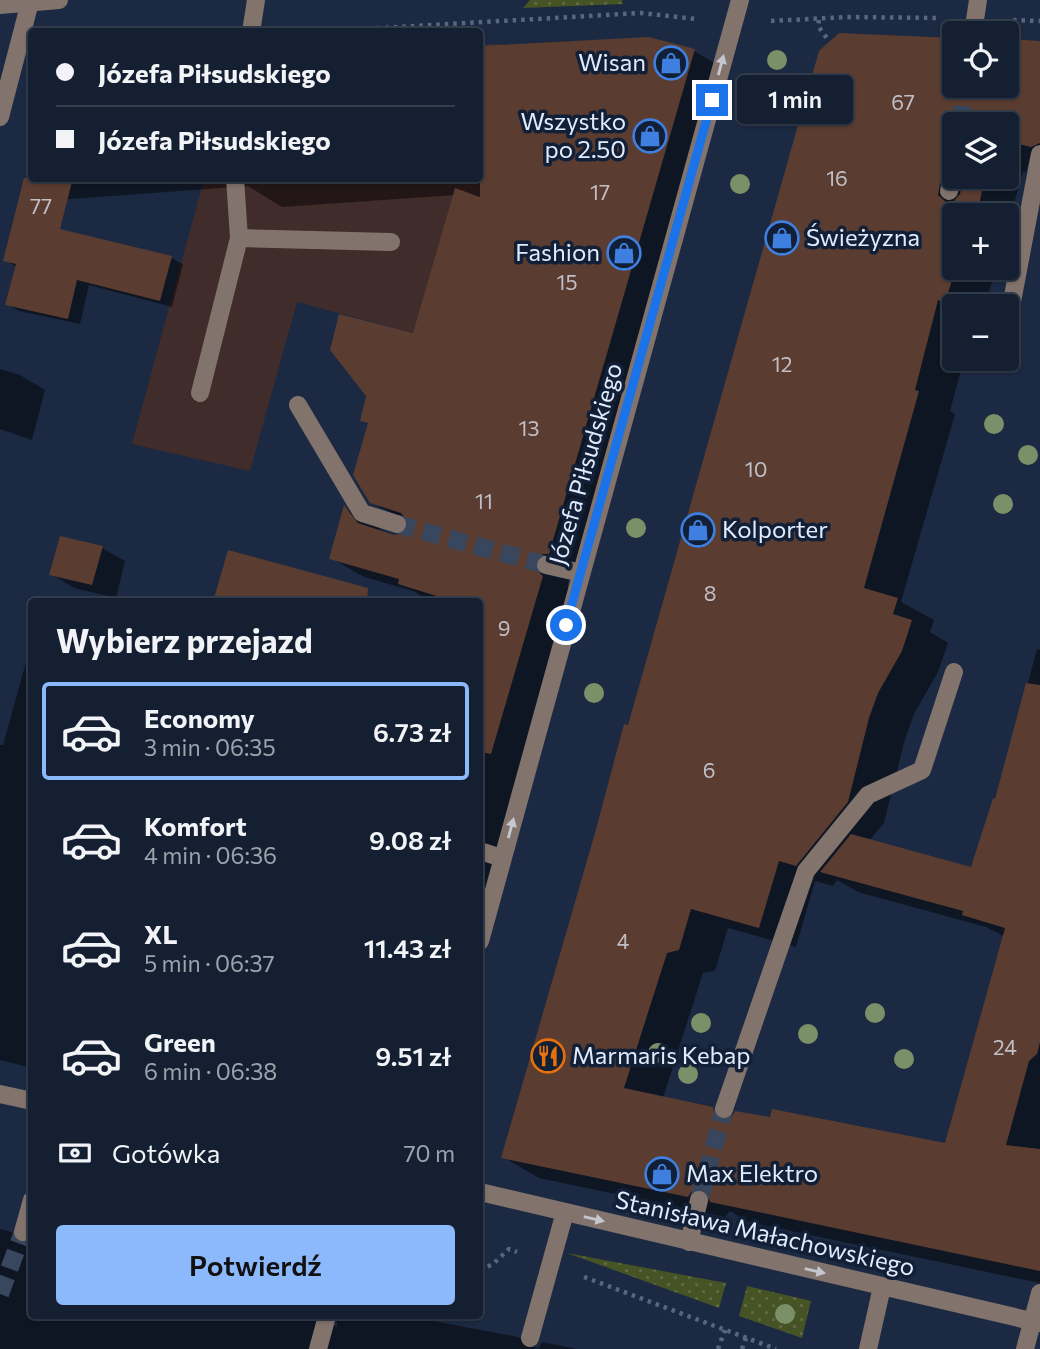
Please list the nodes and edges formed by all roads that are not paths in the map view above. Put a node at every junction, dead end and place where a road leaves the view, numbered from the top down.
1 (59, 0) edge
2 (256, 0) edge
3 (740, 0) edge
4 (978, 0) edge
5 (30, 2) junction
6 (0, 5) edge
7 (975, 21) edge
8 (252, 28) edge
9 (0, 117) edge
10 (1040, 154) edge
11 (235, 182) edge
12 (239, 238) junction
13 (391, 242) dead end
14 (1013, 294) edge
15 (200, 393) dead end
16 (298, 405) dead end
17 (397, 524) tunnel mouth
18 (546, 565) tunnel mouth
19 (581, 573) junction
20 (954, 672) dead end
21 (483, 852) edge
22 (502, 858) junction
23 (483, 930) edge
24 (0, 1094) edge
25 (28, 1100) edge
26 (724, 1109) tunnel mouth
27 (483, 1193) edge
28 (699, 1200) tunnel mouth
29 (565, 1212) junction
30 (28, 1214) edge
31 (23, 1232) tunnel mouth
32 (689, 1242) junction
33 (882, 1287) junction
34 (1040, 1293) edge
35 (326, 1319) edge
36 (1036, 1322) edge
37 (530, 1338) dead end
38 (318, 1349) edge
39 (867, 1349) edge
40 (1025, 1349) edge

1 - 5 street
2 - 8 street
19 -> 3 street, Józefa Piłsudskiego
4 - 7 street
5 - 6 street
5 - 9 street
10 - 14 street
11 - 12 street
12 - 13 street
12 - 15 street
16 - 17 street
18 - 19 street
22 -> 19 street, Józefa Piłsudskiego
20 - 26 street
21 - 22 street
22 - 23 street, Józefa Piłsudskiego
24 - 25 street
27 - 29 street, Stanisława Małachowskiego
28 - 32 street
29 -> 32 street, Stanisława Małachowskiego
29 - 37 street
30 - 31 street
32 -> 33 street, Stanisława Małachowskiego
33 - 36 street, Stanisława Małachowskiego
33 - 39 street
34 - 36 street
35 - 38 street
36 - 40 street

